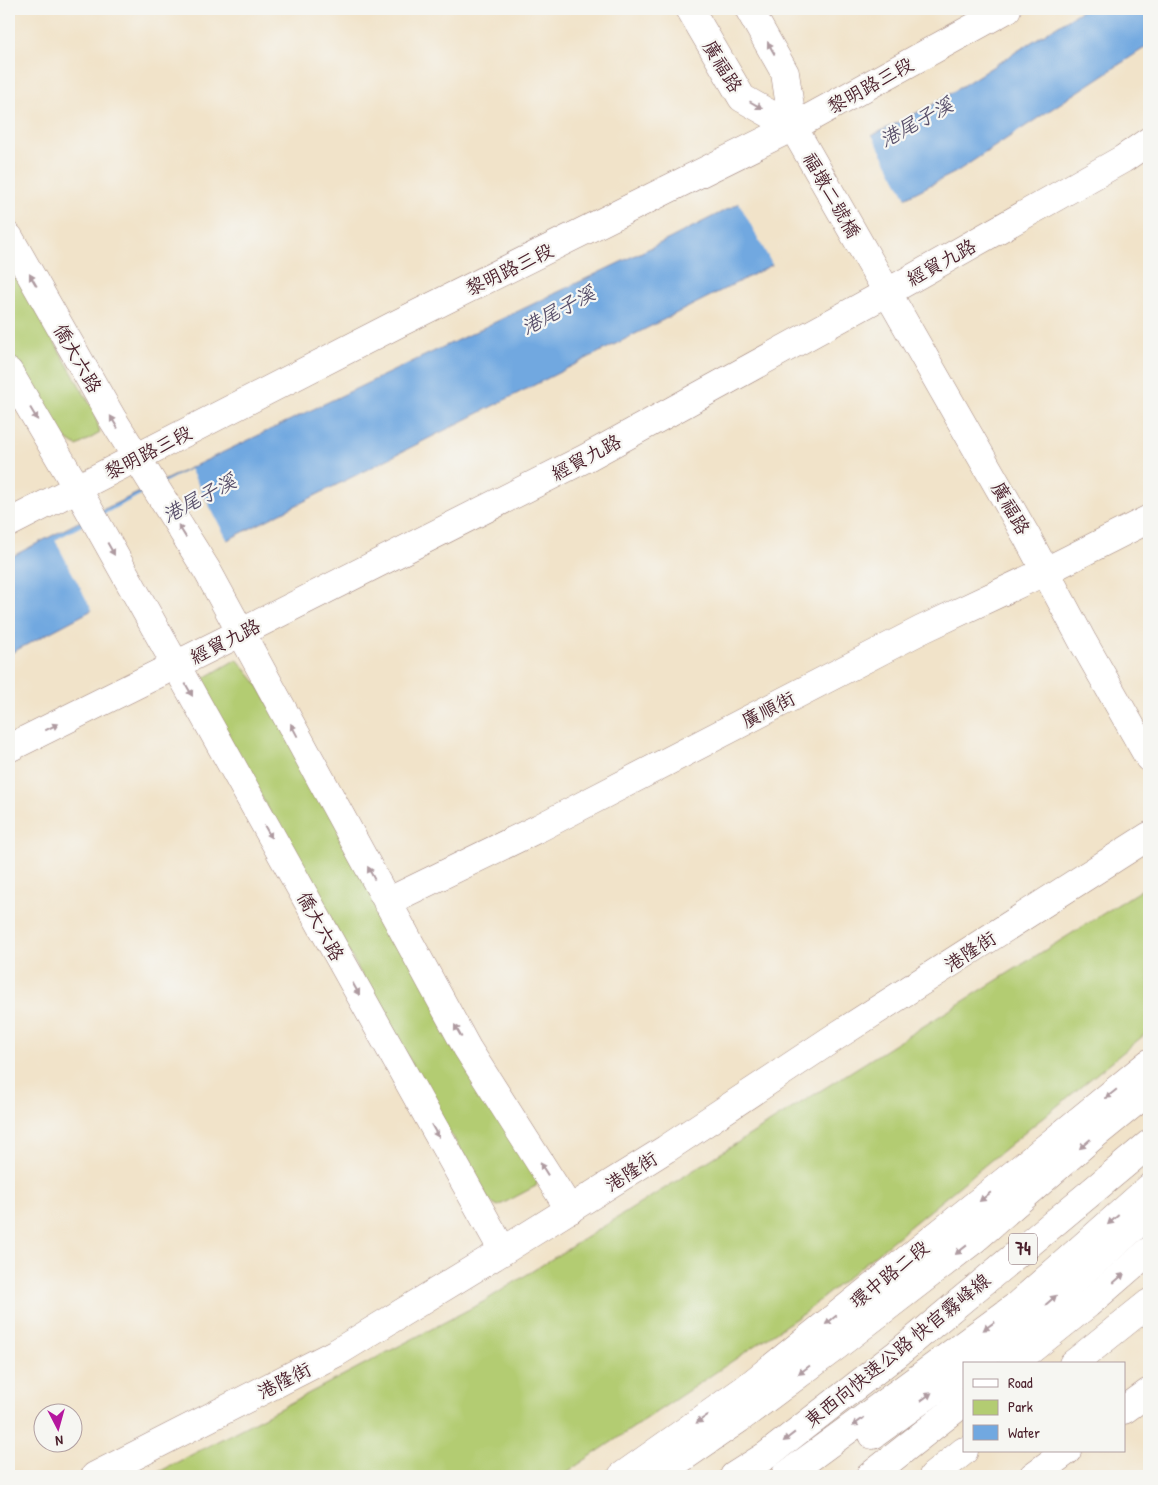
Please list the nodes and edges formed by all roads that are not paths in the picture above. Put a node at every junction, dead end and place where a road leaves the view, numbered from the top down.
1 (690, 9) edge
2 (749, 9) edge
3 (1006, 9) edge
4 (794, 128) junction
5 (1149, 141) edge
6 (9, 238) edge
7 (870, 260) joint
8 (888, 292) junction
9 (9, 372) edge
10 (142, 468) junction
11 (82, 497) junction
12 (1149, 519) edge
13 (9, 523) edge
14 (1046, 571) junction
15 (242, 632) junction
16 (176, 665) junction
17 (9, 748) edge
18 (1149, 758) edge
19 (1149, 836) edge
20 (387, 902) junction
21 (1149, 1063) edge
22 (1149, 1091) edge
23 (1149, 1144) edge
24 (1149, 1188) edge
25 (570, 1210) junction
26 (1149, 1214) edge
27 (503, 1251) junction
28 (1149, 1251) edge
29 (1149, 1303) edge
30 (975, 1362) edge
31 (1016, 1362) edge
32 (1075, 1362) edge
33 (963, 1370) edge
34 (1149, 1392) edge
35 (963, 1403) edge
36 (1126, 1409) edge
37 (963, 1452) edge
38 (94, 1476) edge
39 (622, 1476) edge
40 (656, 1476) edge
41 (734, 1476) edge
42 (785, 1476) edge
43 (815, 1476) edge
44 (870, 1476) edge
45 (933, 1476) edge

1 -> 4 main road, 廣福路
4 -> 2 main road
3 - 4 main road, 黎明路三段
4 - 7 main road, 福墩二號橋
4 - 10 main road, 黎明路三段
5 - 8 main road, 經貿九路
10 -> 6 main road, 僑大六路
7 - 8 main road, 廣福路
8 - 14 main road, 廣福路
8 - 15 main road, 經貿九路
9 -> 11 main road
10 - 11 main road, 黎明路三段
15 -> 10 main road, 僑大六路
11 - 13 main road, 黎明路三段
11 -> 16 main road, 僑大六路
12 - 14 main road, 廣順街
14 - 18 main road, 廣福路
14 - 20 main road, 廣順街
15 - 16 main road, 經貿九路
20 -> 15 main road
17 -> 16 main road, 經貿九路
16 -> 27 main road, 僑大六路
19 - 25 main road, 港隆街
25 -> 20 main road
21 -> 39 main road, 環中路二段
22 -> 40 main road
23 -> 41 main road, 東西向快速公路 快官霧峰線 / 74
24 -> 42 main road
25 - 27 main road, 港隆街
30 -> 26 main road
27 - 38 main road, 港隆街
31 -> 28 main road
29 - 32 main road
43 -> 33 main road
34 - 36 main road
35 - 44 main road
37 - 45 main road

